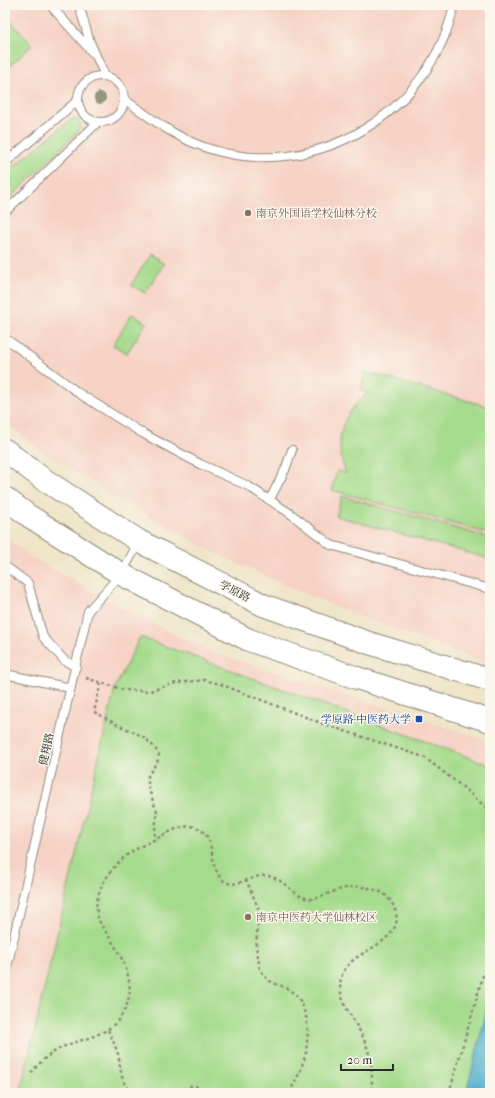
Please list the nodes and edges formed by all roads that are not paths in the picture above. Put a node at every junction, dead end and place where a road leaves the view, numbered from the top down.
1 (50, 5) edge
2 (80, 5) edge
3 (454, 5) edge
4 (97, 58) junction
5 (105, 76) junction
6 (124, 99) junction
7 (78, 100) junction
8 (98, 122) junction
9 (5, 162) edge
10 (5, 212) edge
11 (5, 338) edge
12 (5, 450) edge
13 (292, 450) dead end
14 (5, 498) edge
15 (270, 499) junction
16 (139, 541) junction
17 (5, 566) edge
18 (121, 574) junction
19 (490, 589) edge
20 (75, 671) junction
21 (5, 674) edge
22 (490, 680) edge
23 (71, 688) junction
24 (490, 721) edge
25 (5, 976) edge

1 - 4 lane
2 - 4 lane
3 - 6 lane
4 - 5 lane
5 - 6 lane
5 - 7 lane
6 - 8 lane
7 - 8 lane
7 - 9 lane
8 - 10 lane
11 - 15 lane
12 - 16 street, 学原路
13 - 15 lane
14 - 18 street
15 - 19 lane
16 - 18 lane, 健翔路
16 - 22 street, 学原路
17 - 20 lane
18 - 20 lane, 健翔路
18 - 24 street
20 - 23 lane, 健翔路
21 - 23 lane
23 - 25 lane, 健翔路

